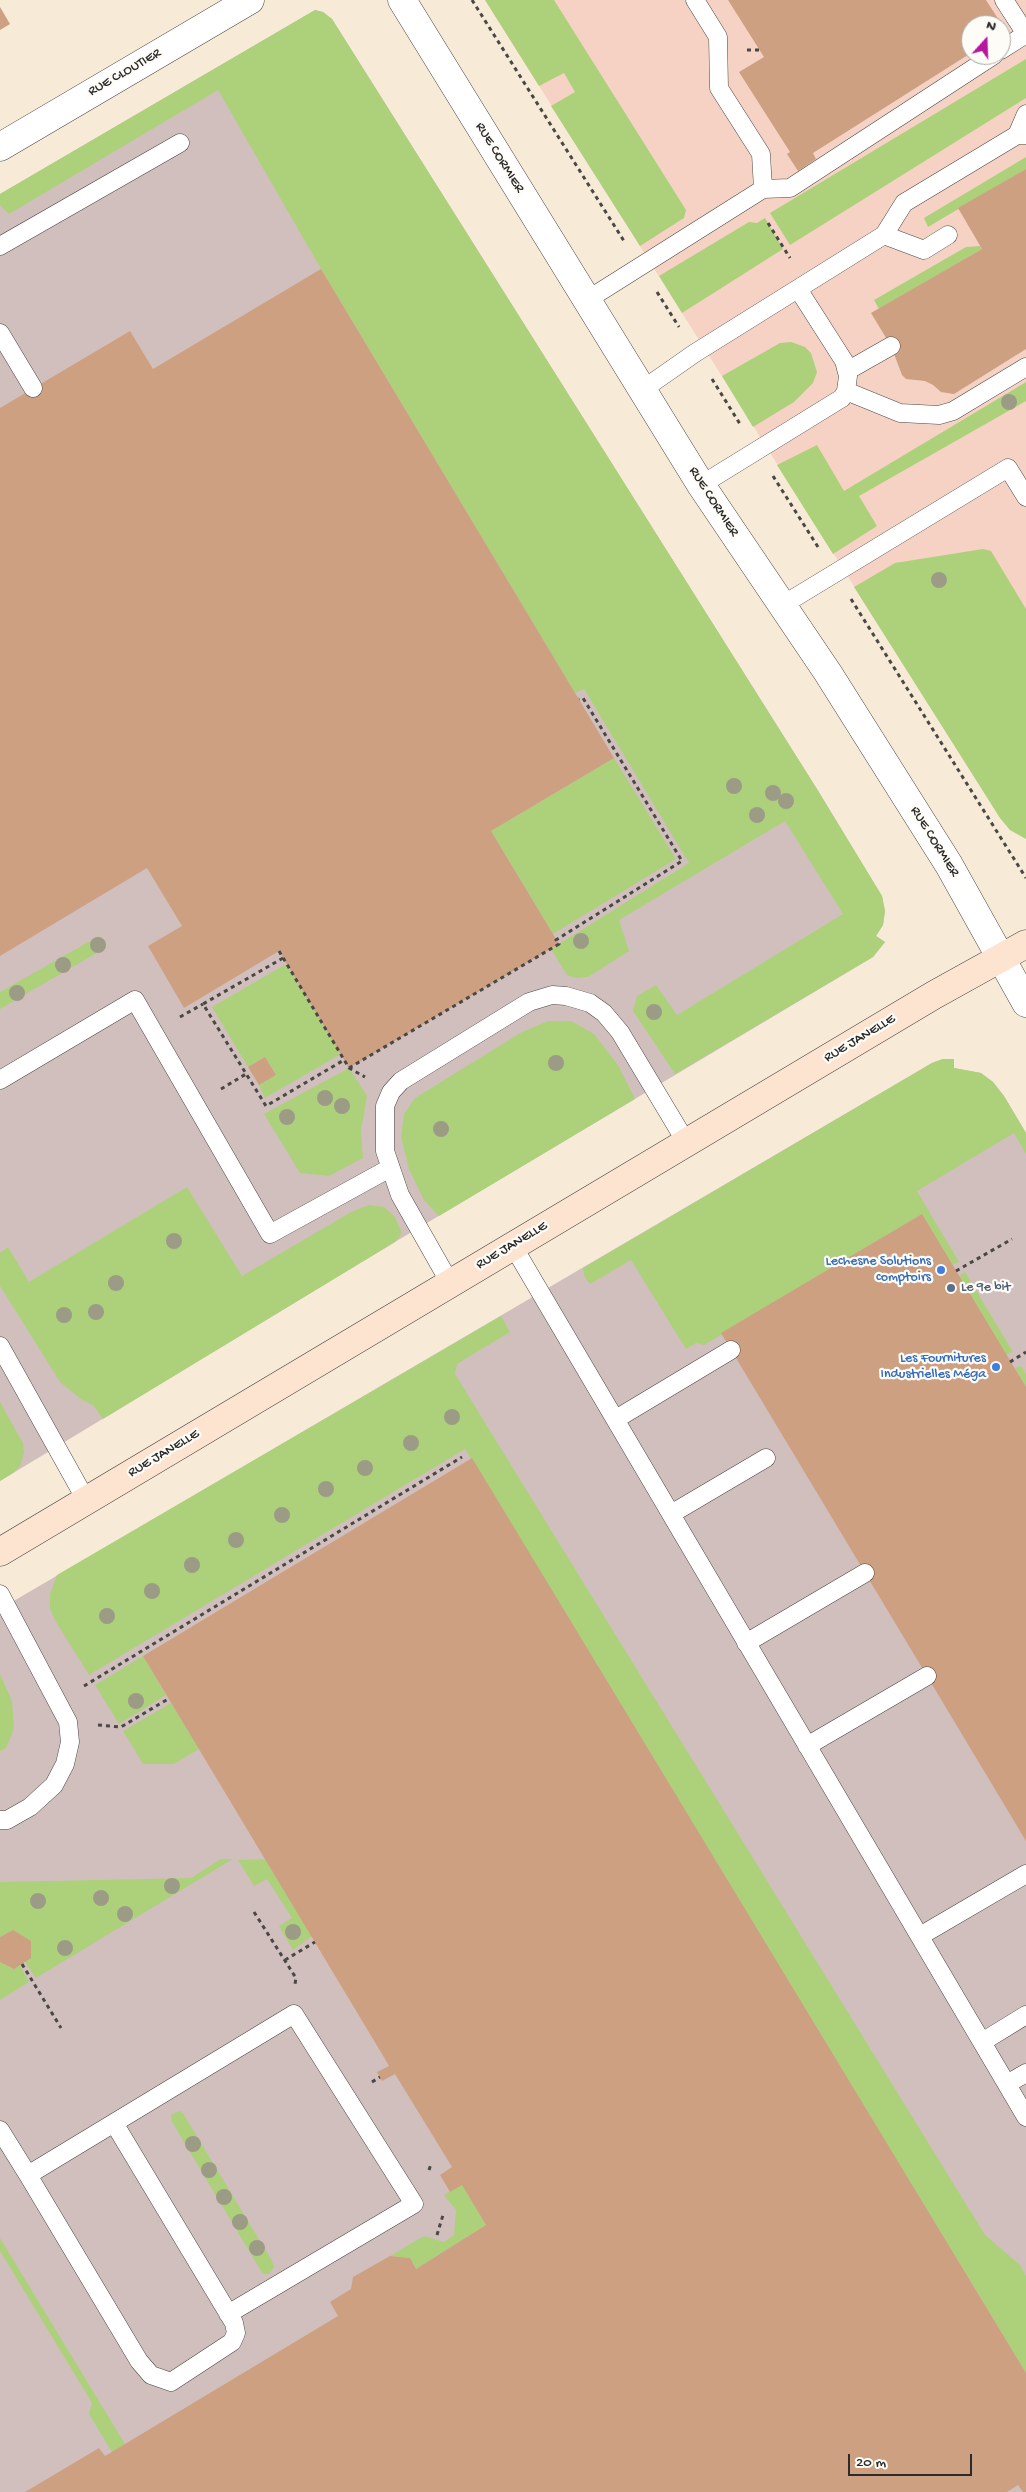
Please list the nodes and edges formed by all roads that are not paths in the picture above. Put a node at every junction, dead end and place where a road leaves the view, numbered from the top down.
1 (250, 0) edge
2 (402, 0) edge
3 (695, 0) edge
4 (1004, 0) edge
5 (1026, 34) edge
6 (1011, 44) edge
7 (979, 65) edge
8 (1026, 114) edge
9 (1021, 135) edge
10 (180, 143) dead end
11 (0, 147) edge
12 (763, 189) junction
13 (884, 235) junction
14 (948, 235) dead end
15 (0, 246) edge
16 (798, 289) junction
17 (587, 300) junction
18 (0, 333) edge
19 (891, 346) dead end
20 (1026, 367) edge
21 (847, 371) junction
22 (33, 388) dead end
23 (642, 390) junction
24 (846, 391) junction
25 (702, 485) junction
26 (1026, 497) edge
27 (781, 606) junction
28 (1026, 944) edge
29 (1002, 957) junction
30 (1026, 1003) edge
31 (0, 1080) edge
32 (686, 1142) junction
33 (390, 1168) junction
34 (513, 1246) junction
35 (450, 1283) junction
36 (0, 1346) edge
37 (731, 1350) dead end
38 (616, 1419) junction
39 (766, 1458) dead end
40 (86, 1500) junction
41 (671, 1514) junction
42 (0, 1552) edge
43 (865, 1573) dead end
44 (0, 1594) edge
45 (746, 1642) junction
46 (927, 1676) dead end
47 (807, 1746) junction
48 (0, 1820) edge
49 (1026, 1874) edge
50 (920, 1936) junction
51 (1026, 2015) edge
52 (982, 2042) junction
53 (1026, 2073) edge
54 (1007, 2084) junction
55 (1026, 2117) edge
56 (114, 2123) junction
57 (0, 2130) edge
58 (28, 2175) junction
59 (228, 2314) junction

1 - 11 street, RUE CLOUTIER
2 - 17 street, RUE CORMIER
3 - 12 lane
4 - 5 lane
5 - 6 lane
7 - 12 lane
8 - 9 lane
9 - 13 lane
10 - 15 lane
12 - 17 lane
13 - 14 lane
13 - 16 lane
16 - 21 lane
16 - 23 lane
17 - 23 street, RUE CORMIER
18 - 22 lane
19 - 21 lane
20 - 24 lane
21 - 24 lane
23 - 25 street, RUE CORMIER
24 - 25 lane
25 - 27 street, RUE CORMIER
26 - 27 lane
27 - 29 street, RUE CORMIER
28 - 29 main road, RUE JANELLE
29 - 30 street, RUE CORMIER
29 - 32 main road, RUE JANELLE
31 - 33 lane
32 - 33 lane
32 - 34 main road, RUE JANELLE
33 - 35 lane
34 - 35 main road, RUE JANELLE
34 - 38 lane
35 - 40 main road, RUE JANELLE
36 - 40 lane
37 - 38 lane
38 - 41 lane
39 - 41 lane
40 - 42 main road, RUE JANELLE
41 - 45 lane
43 - 45 lane
44 - 48 lane
45 - 47 lane
46 - 47 lane
47 - 50 lane
49 - 50 lane
50 - 52 lane
51 - 52 lane
52 - 54 lane
53 - 54 lane
54 - 55 lane
56 - 58 lane
56 - 59 lane
56 - 59 lane
57 - 58 lane
58 - 59 lane

